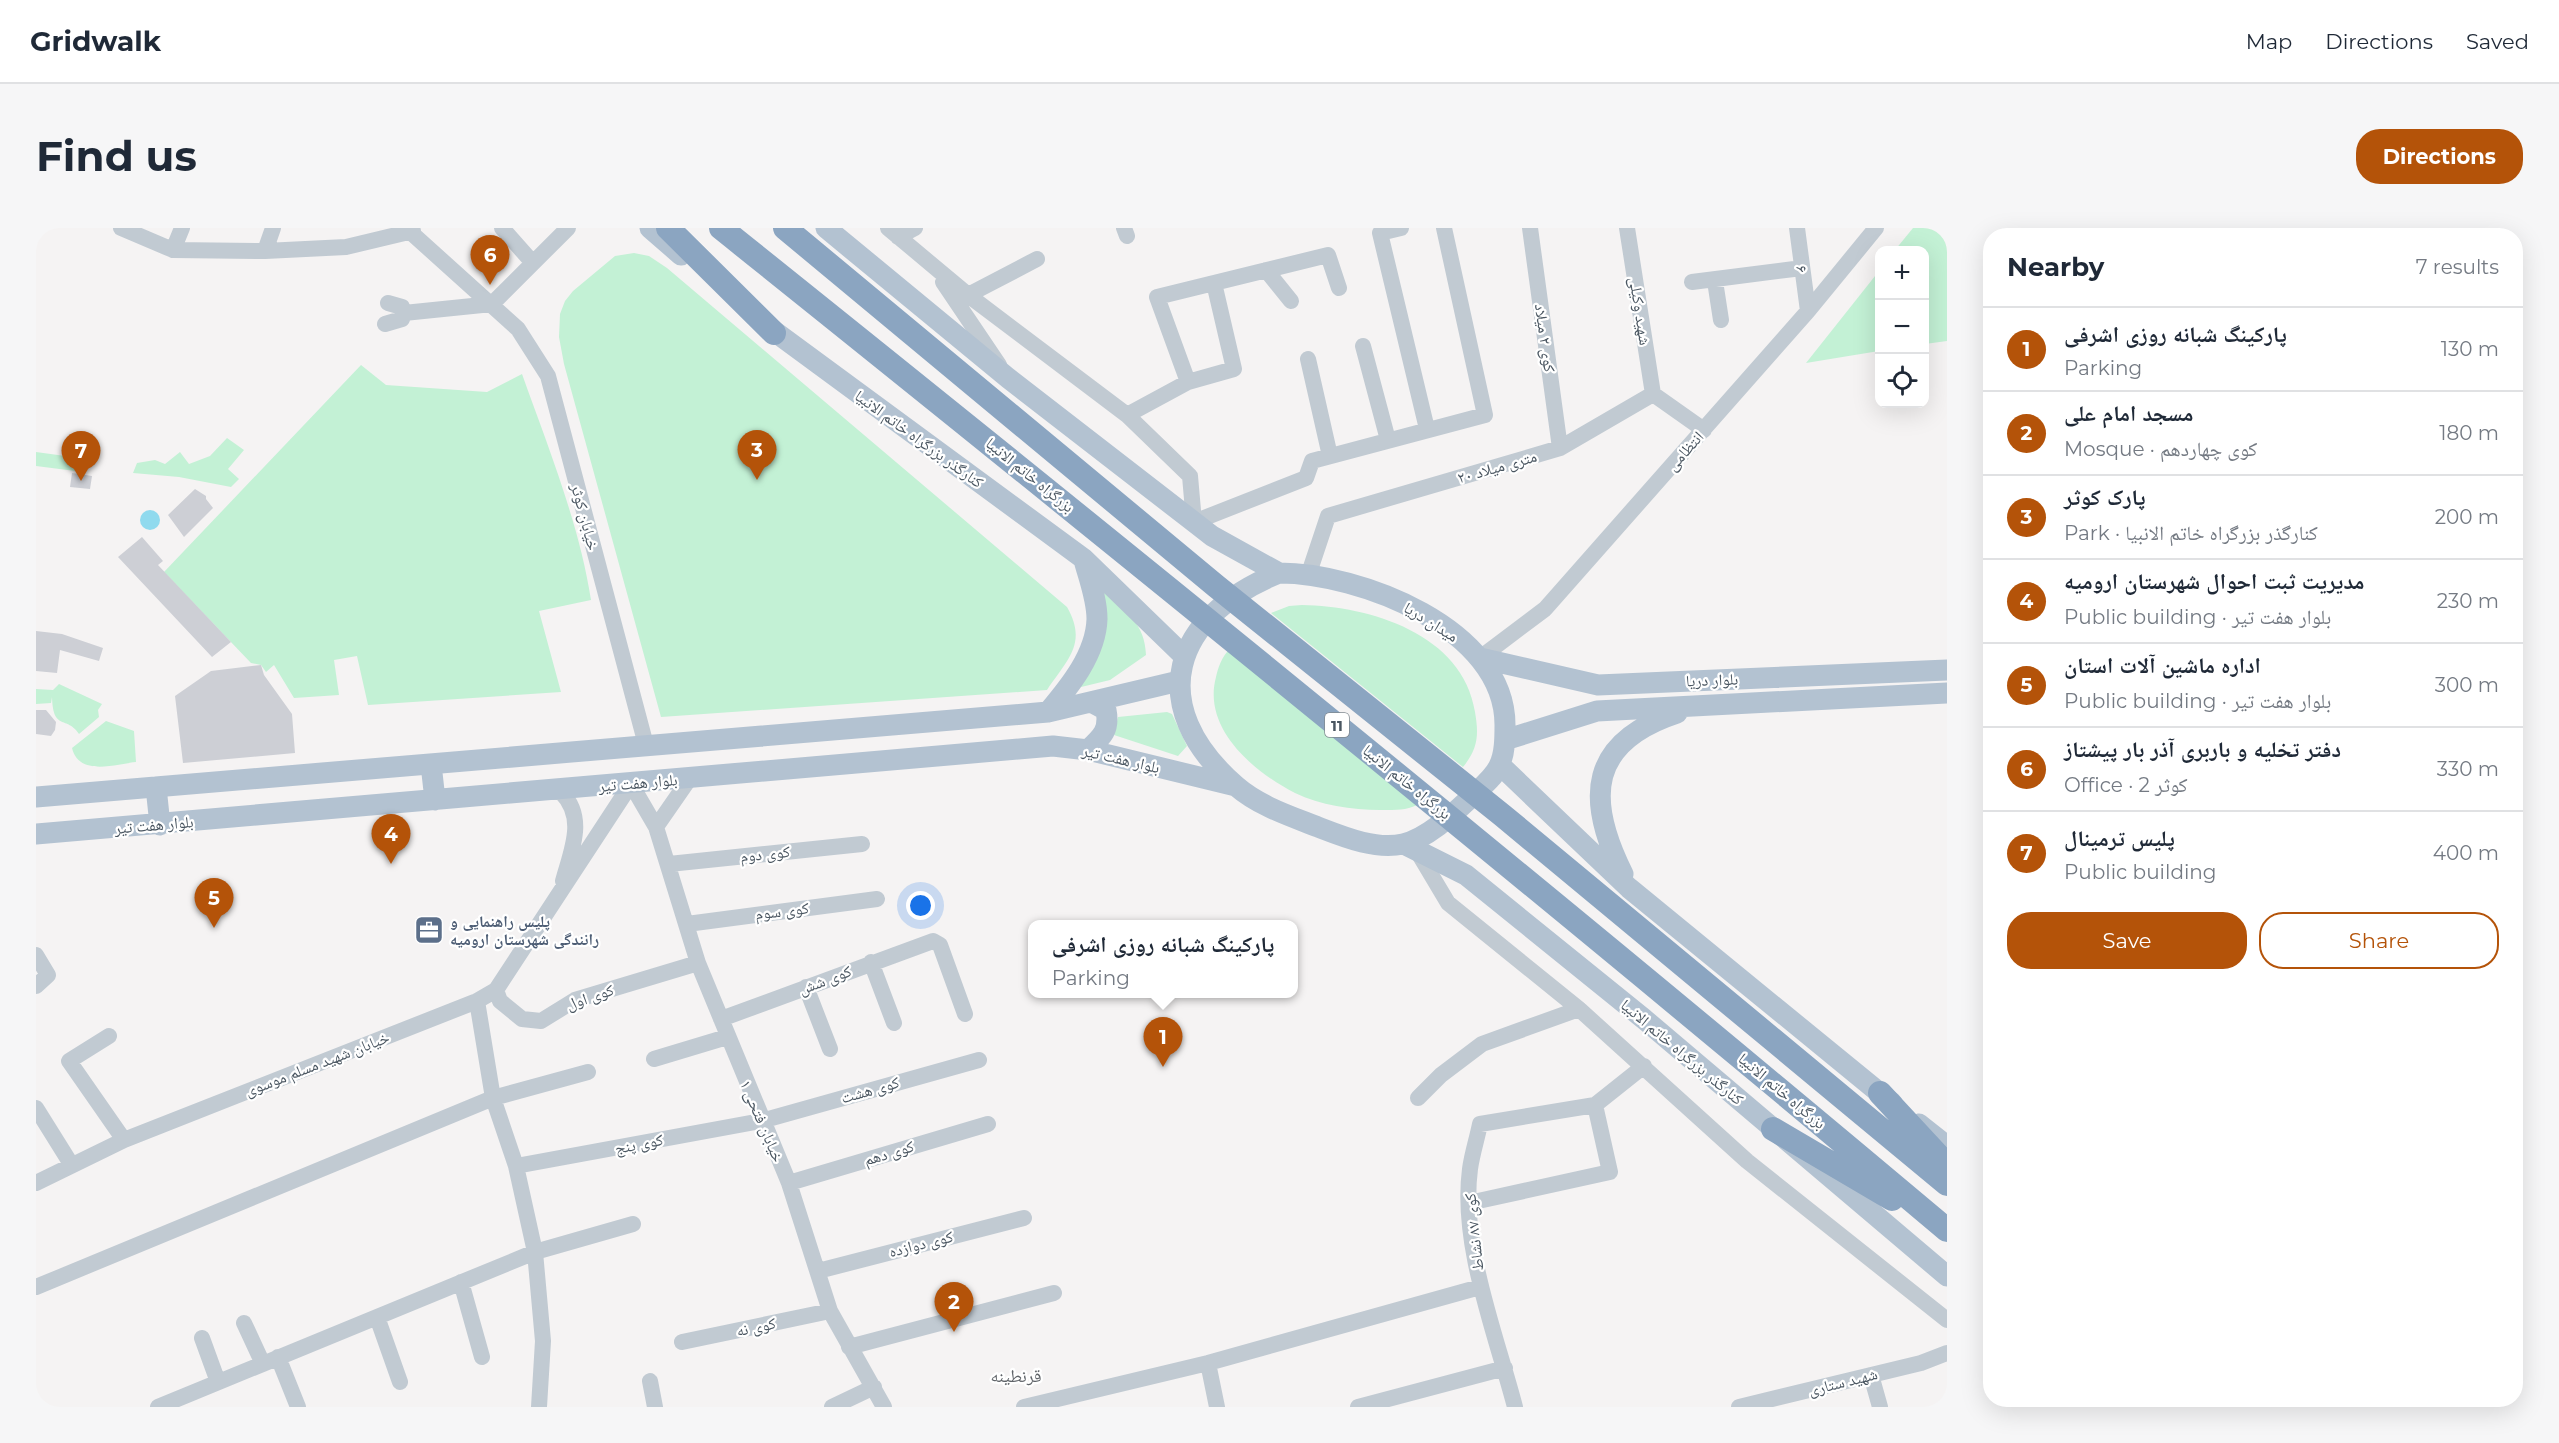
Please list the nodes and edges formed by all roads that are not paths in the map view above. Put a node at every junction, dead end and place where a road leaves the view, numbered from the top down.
1 (121, 228) edge
2 (182, 228) edge
3 (273, 228) edge
4 (502, 228) edge
5 (568, 228) edge
6 (650, 228) edge
7 (668, 228) edge
8 (721, 228) edge
9 (785, 228) edge
10 (826, 228) edge
11 (915, 228) edge
12 (1401, 228) edge
13 (1444, 228) edge
14 (1530, 228) edge
15 (1627, 228) edge
16 (1797, 228) edge
17 (1876, 228) edge
18 (410, 229) edge
19 (893, 232) edge
20 (173, 250) junction
21 (265, 251) junction
22 (1036, 259) dead end
23 (533, 263) junction
24 (932, 265) junction
25 (1802, 268) junction
26 (1266, 270) junction
27 (1715, 281) junction
28 (1692, 282) dead end
29 (1214, 283) junction
30 (1339, 288) dead end
31 (968, 296) junction
32 (1291, 301) dead end
33 (388, 303) dead end
34 (492, 304) junction
35 (1808, 311) junction
36 (404, 313) junction
37 (1721, 320) dead end
38 (385, 324) dead end
39 (774, 333) junction
40 (1364, 345) dead end
41 (1308, 359) dead end
42 (1008, 378) junction
43 (1188, 382) junction
44 (1653, 394) junction
45 (1127, 415) junction
46 (1427, 429) junction
47 (1704, 430) junction
48 (1388, 440) junction
49 (1560, 448) junction
50 (1330, 456) junction
51 (1194, 522) junction
52 (1084, 559) junction
53 (1279, 573) junction
54 (1310, 573) junction
55 (1187, 648) junction
56 (1480, 658) junction
57 (1947, 670) edge
58 (1179, 681) junction
59 (1947, 693) edge
60 (1093, 703) junction
61 (1708, 703) junction
62 (1048, 712) junction
63 (1505, 740) junction
64 (646, 745) junction
65 (1088, 750) junction
66 (431, 764) junction
67 (1496, 770) junction
68 (690, 778) junction
69 (631, 784) junction
70 (1236, 786) junction
71 (156, 787) junction
72 (536, 791) junction
73 (36, 797) edge
74 (435, 800) junction
75 (160, 825) junction
76 (656, 827) junction
77 (36, 834) edge
78 (862, 844) dead end
79 (1411, 848) junction
80 (669, 864) junction
81 (1629, 888) junction
82 (559, 897) junction
83 (877, 899) dead end
84 (687, 924) junction
85 (36, 955) edge
86 (871, 962) junction
87 (698, 963) junction
88 (36, 986) edge
89 (806, 987) junction
90 (496, 990) junction
91 (477, 1001) junction
92 (1579, 1009) junction
93 (965, 1014) dead end
94 (721, 1019) junction
95 (894, 1023) dead end
96 (109, 1036) dead end
97 (727, 1037) junction
98 (830, 1048) dead end
99 (654, 1059) dead end
100 (979, 1060) dead end
101 (1644, 1066) junction
102 (588, 1072) dead end
103 (1880, 1093) junction
104 (493, 1098) junction
105 (1418, 1098) dead end
106 (1595, 1105) junction
107 (36, 1108) edge
108 (762, 1121) junction
109 (988, 1124) dead end
110 (1773, 1129) junction
111 (124, 1140) junction
112 (1947, 1146) edge
113 (71, 1164) junction
114 (1947, 1165) edge
115 (516, 1167) junction
116 (36, 1183) edge
117 (789, 1183) junction
118 (1947, 1184) edge
119 (1469, 1203) junction
120 (1024, 1218) dead end
121 (633, 1224) dead end
122 (1947, 1230) edge
123 (535, 1252) junction
124 (818, 1271) junction
125 (1947, 1276) edge
126 (461, 1282) junction
127 (36, 1287) edge
128 (1480, 1287) junction
129 (1054, 1293) dead end
130 (830, 1311) junction
131 (377, 1317) junction
132 (1947, 1320) edge
133 (244, 1323) dead end
134 (202, 1338) dead end
135 (682, 1342) dead end
136 (849, 1347) junction
137 (1947, 1353) edge
138 (482, 1357) dead end
139 (271, 1361) junction
140 (1208, 1363) junction
141 (1505, 1368) junction
142 (1871, 1375) junction
143 (650, 1381) dead end
144 (218, 1382) junction
145 (400, 1382) dead end
146 (874, 1387) junction
147 (1794, 1401) edge
148 (158, 1407) edge
149 (298, 1407) edge
150 (539, 1407) edge
151 (656, 1407) edge
152 (832, 1407) edge
153 (884, 1407) edge
154 (1024, 1407) edge
155 (1217, 1407) edge
156 (1358, 1407) edge
157 (1515, 1407) edge
158 (1739, 1407) edge
159 (1880, 1407) edge

1 - 20 street
2 - 20 street
3 - 21 street
4 - 23 street
5 - 23 street
6 - 39 main road, کنارگذر بزرگراه خاتم الانبیا
7 - 39 highway
8 - 122 highway, بزرگراه خاتم الانبیا / 11
9 - 118 highway, بزرگراه خاتم الانبیا / 11
10 - 42 main road
11 - 19 street
12 - 46 street
13 - 46 street
14 - 49 street, کوی ۲ میلاد
15 - 44 street, شهید وکیلی
16 - 25 street, ۶
17 - 35 street, انتظامی
18 - 21 street
18 - 34 street, خیابان کوثر
19 - 24 street
20 - 21 street
22 - 31 street
23 - 34 street
24 - 31 street
24 - 42 street
25 - 27 street
25 - 35 street, ۶
26 - 29 street
26 - 30 street
26 - 32 street
27 - 28 street
27 - 37 street
29 - 43 street
29 - 43 street
31 - 45 street
33 - 36 street
34 - 36 street
34 - 64 street, خیابان کوثر
35 - 47 street, انتظامی
36 - 38 street
39 - 52 main road, کنارگذر بزرگراه خاتم الانبیا
40 - 48 street
41 - 50 street
42 - 51 main road
43 - 45 street
44 - 47 street
44 - 49 street, ۲۰ متری میلاد
45 - 51 street
46 - 48 street
47 - 56 street, انتظامی
48 - 50 street
49 - 54 street, ۲۰ متری میلاد
50 - 51 street
51 - 53 main road
52 - 55 main road, کنارگذر بزرگراه خاتم الانبیا
52 - 62 main road
53 - 54 main road, میدان دریا
53 - 55 main road, میدان دریا
54 - 56 main road, میدان دریا
55 - 58 main road
56 - 57 main road, بلوار دریا
56 - 63 main road, میدان دریا
58 - 60 main road
58 - 70 main road
59 - 61 main road, بلوار دریا
60 - 62 main road
60 - 65 main road
61 - 63 main road, بلوار دریا
61 - 81 main road
62 - 64 main road
63 - 67 main road, میدان دریا
64 - 66 main road
65 - 68 main road, بلوار هفت تیر
65 - 70 main road, بلوار هفت تیر
66 - 71 main road
66 - 74 main road
67 - 79 main road
67 - 81 main road
68 - 69 main road, بلوار هفت تیر
68 - 76 street
69 - 72 main road, بلوار هفت تیر
69 - 76 street, خیابان فتحی ۱
69 - 82 street, خیابان شهید مسلم موسوی
70 - 79 main road
71 - 73 main road
71 - 75 main road
72 - 74 main road, بلوار هفت تیر
72 - 82 street, خیابان شهید مسلم موسوی
74 - 75 main road, بلوار هفت تیر
75 - 77 main road, بلوار هفت تیر
76 - 80 street, خیابان فتحی ۱
78 - 80 street, کوی دوم
79 - 92 street
79 - 110 main road, کنارگذر بزرگراه خاتم الانبیا
80 - 84 street, خیابان فتحی ۱
81 - 103 main road
82 - 90 street, خیابان شهید مسلم موسوی
83 - 84 street, کوی سوم
84 - 87 street, خیابان فتحی ۱
85 - 88 street
86 - 89 street, کوی شش
86 - 93 street, کوی شش
86 - 95 street
87 - 90 street, کوی اول
87 - 94 street, خیابان فتحی ۱
89 - 94 street, کوی شش
89 - 98 street
90 - 91 street, خیابان شهید مسلم موسوی
91 - 104 street
91 - 111 street, خیابان شهید مسلم موسوی
92 - 101 street
92 - 105 street
94 - 97 street, خیابان فتحی ۱
96 - 111 street
97 - 99 street
97 - 108 street, خیابان فتحی ۱
100 - 108 street, کوی هشت
101 - 106 street, کوی ۸۷ نشاط
101 - 132 street
102 - 104 street
103 - 112 main road
103 - 114 highway
104 - 115 street
104 - 127 street
106 - 119 street, کوی ۸۷ نشاط
106 - 119 street
107 - 113 street
108 - 115 street, کوی پنج
108 - 117 street, خیابان فتحی ۱
109 - 117 street, کوی دهم
110 - 122 highway
110 - 125 main road, کنارگذر بزرگراه خاتم الانبیا
111 - 113 street, خیابان شهید مسلم موسوی
113 - 116 street, خیابان شهید مسلم موسوی
115 - 123 street
117 - 124 street, خیابان فتحی ۱
119 - 128 street, کوی ۸۷ نشاط
120 - 124 street, کوی دوازده
121 - 123 street
123 - 126 street
123 - 150 street
124 - 130 street, خیابان فتحی ۱
126 - 131 street
126 - 138 street
128 - 140 street
128 - 141 street, کوی ۸۷ نشاط
129 - 136 street
130 - 135 street, کوی نه
130 - 136 street, خیابان فتحی ۱
131 - 139 street
131 - 145 street
133 - 139 street
134 - 144 street
136 - 146 street, خیابان فتحی ۱
137 - 142 street, شهید ستاری
139 - 144 street
139 - 149 street
140 - 154 street
140 - 155 street
141 - 156 street
141 - 157 street, کوی ۸۷ نشاط
142 - 147 street, شهید ستاری
142 - 159 street
143 - 151 street
144 - 148 street
146 - 152 street
146 - 153 street, خیابان فتحی ۱
147 - 158 street, شهید ستاری

